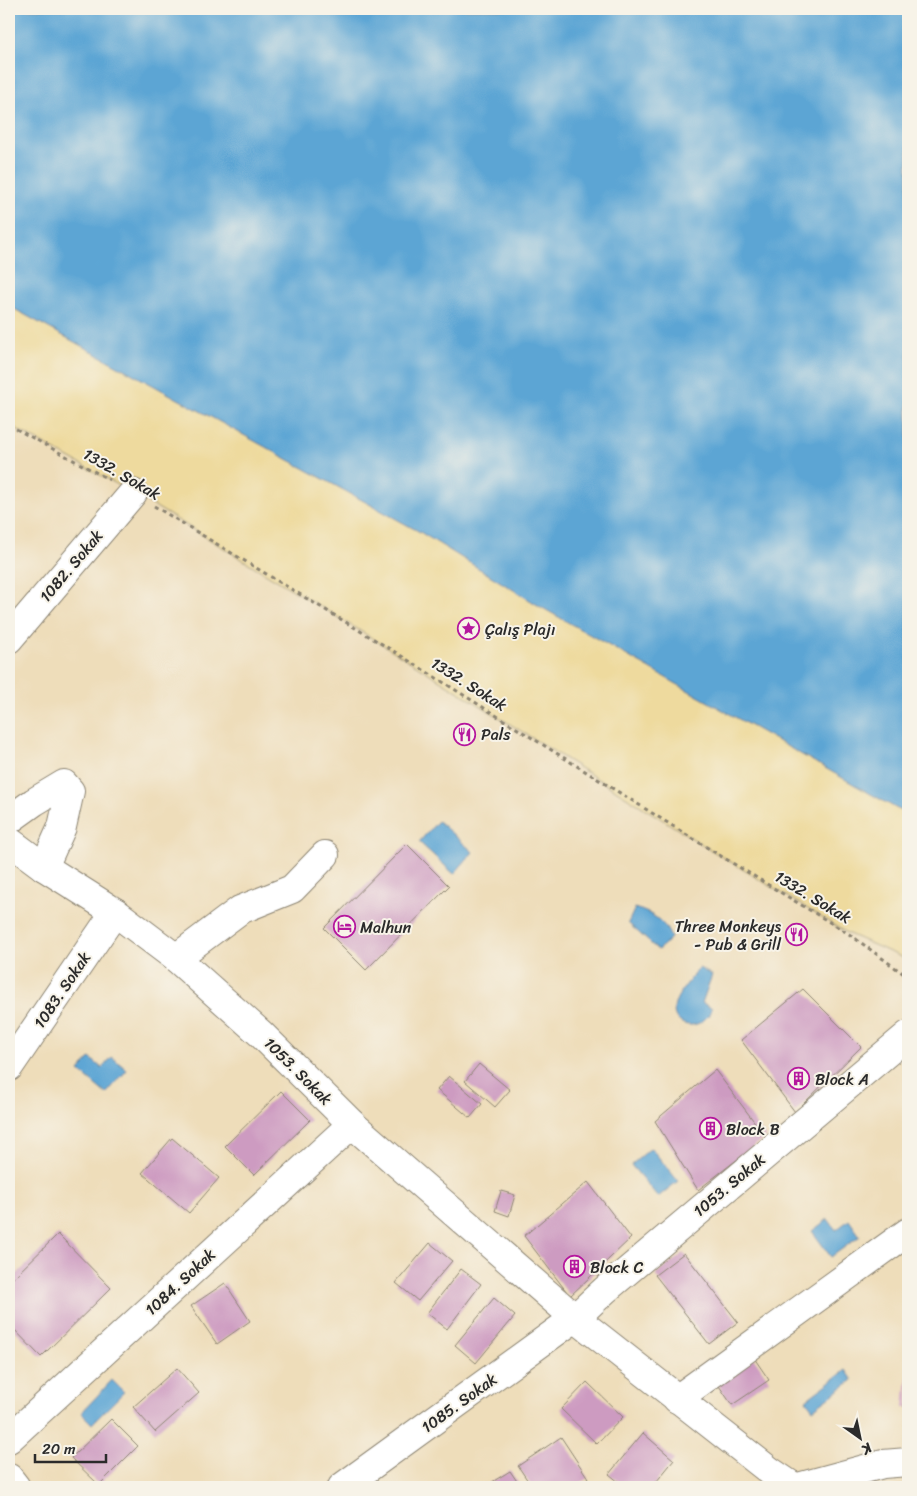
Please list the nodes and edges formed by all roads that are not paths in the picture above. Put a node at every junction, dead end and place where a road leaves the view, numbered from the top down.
1 (133, 493) road end
2 (9, 639) edge
3 (9, 820) edge
4 (9, 841) edge
5 (325, 855) dead end
6 (44, 867) junction
7 (115, 912) junction
8 (176, 958) junction
9 (908, 1034) edge
10 (9, 1067) edge
11 (352, 1124) junction
12 (908, 1232) edge
13 (575, 1318) junction
14 (677, 1399) junction
15 (9, 1439) edge
16 (908, 1462) edge
17 (9, 1478) edge
18 (16, 1487) edge
19 (342, 1487) edge
20 (794, 1487) edge
21 (798, 1487) edge

1 - 2 street, 1082. Sokak
3 - 6 street
4 - 6 street, 1053. Sokak
5 - 8 street
6 - 7 street, 1053. Sokak
7 - 8 street, 1053. Sokak
7 - 10 street, 1083. Sokak
8 - 11 street, 1053. Sokak
9 - 13 street, 1053. Sokak
11 - 13 street, 1053. Sokak
11 - 15 street, 1084. Sokak
12 - 14 street
13 - 14 street, 1053. Sokak
13 - 19 street, 1085. Sokak
14 - 20 street, 1053. Sokak
16 - 21 street
17 - 18 street

